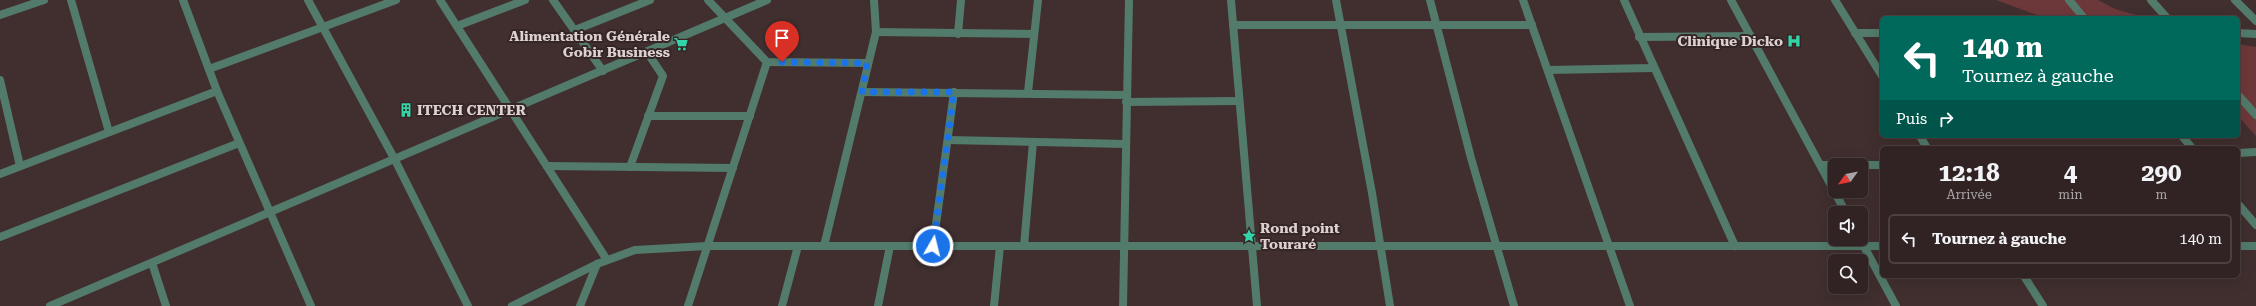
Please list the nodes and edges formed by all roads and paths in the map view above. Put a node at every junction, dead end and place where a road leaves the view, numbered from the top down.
1 (44, 0) edge
2 (71, 0) edge
3 (183, 0) edge
4 (308, 0) edge
5 (396, 0) edge
6 (440, 0) edge
7 (525, 0) edge
8 (553, 0) edge
9 (650, 0) edge
10 (708, 0) edge
11 (767, 0) edge
12 (874, 0) edge
13 (961, 0) edge
14 (1038, 0) edge
15 (1129, 0) edge
16 (1231, 0) edge
17 (1336, 0) edge
18 (1430, 0) edge
19 (1524, 0) edge
20 (1624, 0) edge
21 (1731, 0) edge
22 (1835, 0) edge
23 (2069, 0) edge
24 (2151, 0) edge
25 (2235, 0) edge
26 (0, 15) edge
27 (2082, 16) edge
28 (2165, 16) edge
29 (725, 18) junction
30 (2256, 21) edge
31 (1233, 25) junction
32 (1340, 25) junction
33 (1437, 25) junction
34 (1532, 25) junction
35 (457, 26) junction
36 (322, 27) junction
37 (575, 30) junction
38 (876, 32) junction
39 (1855, 33) junction
40 (1880, 33) edge
41 (2240, 33) edge
42 (958, 34) junction
43 (1033, 34) junction
44 (2256, 34) edge
45 (1751, 36) junction
46 (1639, 37) junction
47 (647, 52) junction
48 (768, 62) junction
49 (867, 63) junction
50 (1653, 68) junction
51 (209, 69) junction
52 (1548, 70) junction
53 (603, 71) junction
54 (1880, 73) edge
55 (0, 80) edge
56 (217, 91) junction
57 (862, 92) junction
58 (954, 92) junction
59 (1028, 92) junction
60 (2240, 97) edge
61 (1126, 98) junction
62 (1239, 101) junction
63 (511, 111) junction
64 (2256, 114) edge
65 (648, 116) junction
66 (750, 116) junction
67 (109, 132) junction
68 (2184, 138) edge
69 (948, 140) junction
70 (1033, 142) junction
71 (239, 144) junction
72 (1126, 144) junction
73 (2190, 146) edge
74 (2256, 152) edge
75 (2240, 153) edge
76 (395, 160) junction
77 (1868, 165) edge
78 (1880, 165) edge
79 (20, 166) junction
80 (547, 166) junction
81 (1821, 166) junction
82 (1828, 166) edge
83 (630, 167) junction
84 (733, 168) junction
85 (0, 174) edge
86 (1842, 206) edge
87 (2240, 206) edge
88 (270, 213) junction
89 (2256, 225) edge
90 (0, 237) edge
91 (1828, 243) edge
92 (1868, 243) edge
93 (707, 246) junction
94 (798, 246) junction
95 (824, 246) junction
96 (890, 246) junction
97 (933, 246) junction
98 (1000, 246) junction
99 (1024, 246) junction
100 (1124, 246) junction
101 (1252, 246) junction
102 (1380, 246) junction
103 (1497, 246) junction
104 (1609, 246) junction
105 (1735, 246) junction
106 (1864, 246) edge
107 (1880, 246) edge
108 (2240, 246) edge
109 (2256, 246) edge
110 (608, 260) junction
111 (152, 263) junction
112 (597, 264) junction
113 (1880, 276) edge
114 (1881, 278) edge
115 (2025, 278) edge
116 (54, 305) edge
117 (166, 306) edge
118 (311, 306) edge
119 (468, 306) edge
120 (512, 306) edge
121 (580, 306) edge
122 (688, 306) edge
123 (782, 306) edge
124 (878, 306) edge
125 (994, 306) edge
126 (1123, 306) edge
127 (1257, 306) edge
128 (1390, 306) edge
129 (1514, 306) edge
130 (1630, 306) edge
131 (1896, 306) edge
132 (2043, 306) edge

1 - 26 street
2 - 67 street
3 - 51 street
4 - 36 street
5 - 36 street
6 - 35 street
7 - 35 street
8 - 37 street
9 - 37 street
10 - 29 street
11 - 29 street
12 - 38 street
13 - 42 street
14 - 43 street
15 - 61 street
16 - 31 street
17 - 32 street
18 - 33 street
19 - 34 street
20 - 46 street
21 - 45 street
22 - 39 street
23 - 27 street
24 - 28 street
25 - 30 street
29 - 47 street
29 - 48 street
31 - 32 street
31 - 62 street
32 - 33 street
32 - 102 street
33 - 34 street
33 - 103 street
34 - 52 street
35 - 63 street
36 - 51 street
36 - 76 street
37 - 53 street
38 - 42 street
38 - 49 street
39 - 40 street
39 - 54 street
41 - 44 street
42 - 43 street
43 - 59 street
45 - 46 street
45 - 81 street
46 - 50 street
47 - 53 street
47 - 65 street
48 - 49 street
48 - 66 street
49 - 57 street
50 - 52 street
50 - 105 street
51 - 56 street
52 - 104 street
53 - 63 street
55 - 79 street
56 - 67 street
56 - 71 street
57 - 58 street
57 - 95 street
58 - 59 street
58 - 69 street
59 - 61 street
60 - 64 street
61 - 62 street
61 - 72 street
62 - 101 street
63 - 76 street
63 - 80 street
65 - 66 street
65 - 83 street
66 - 84 street
67 - 79 street
68 - 73 street
69 - 70 street
69 - 97 street
70 - 72 street
70 - 99 street
71 - 88 street
71 - 90 street
72 - 100 street
74 - 75 street
76 - 88 street
76 - 119 street
77 - 78 street
79 - 85 street
80 - 83 street
80 - 110 street
81 - 82 street
81 - 86 street
83 - 84 street
84 - 93 street
87 - 89 street
88 - 111 street
88 - 118 street
91 - 105 street
92 - 107 street
93 - 94 street
93 - 110 street
93 - 122 street
94 - 95 street
94 - 123 street
95 - 96 street
96 - 97 street
96 - 124 street
97 - 98 street
98 - 99 street
98 - 125 street
99 - 100 street
100 - 101 street
100 - 126 street
101 - 102 street
101 - 127 street
102 - 103 street
102 - 128 street
103 - 104 street
103 - 129 street
104 - 105 street
104 - 130 street
106 - 113 street
108 - 109 street
110 - 112 street
111 - 116 street
111 - 117 street
112 - 120 street
112 - 121 street
114 - 131 street
115 - 132 street

